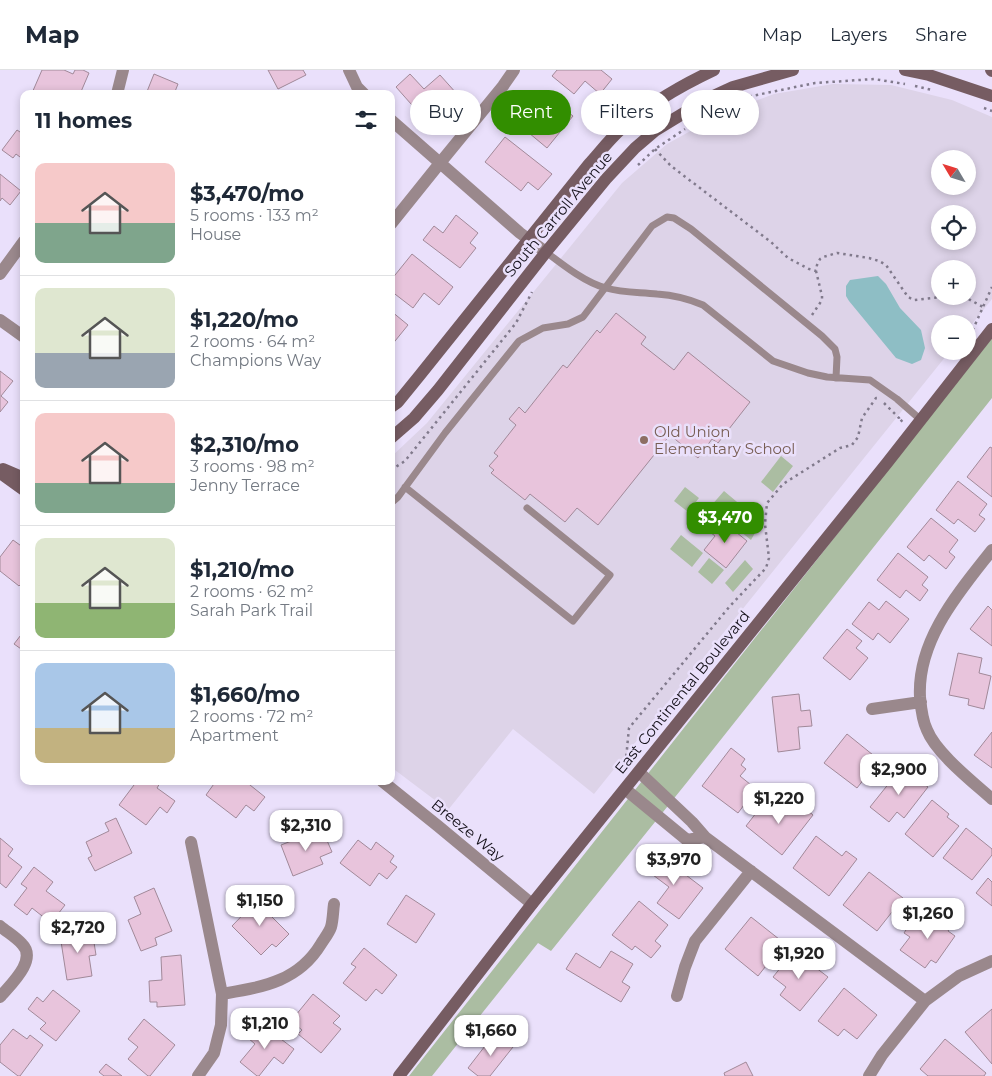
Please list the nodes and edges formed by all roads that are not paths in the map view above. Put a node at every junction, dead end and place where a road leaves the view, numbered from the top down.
1 (123, 70) edge
2 (349, 70) edge
3 (514, 70) edge
4 (714, 70) edge
5 (793, 70) edge
6 (905, 70) edge
7 (119, 90) edge
8 (361, 90) edge
9 (992, 96) edge
10 (395, 124) edge
11 (440, 163) junction
12 (395, 219) edge
13 (529, 240) junction
14 (20, 246) edge
15 (546, 252) junction
16 (0, 274) edge
17 (605, 288) junction
18 (0, 320) edge
19 (992, 329) edge
20 (20, 334) edge
21 (836, 378) junction
22 (395, 404) edge
23 (916, 416) junction
24 (395, 435) edge
25 (0, 468) edge
26 (0, 474) edge
27 (20, 476) edge
28 (20, 487) edge
29 (404, 487) junction
30 (395, 500) edge
31 (527, 508) dead end
32 (992, 550) edge
33 (921, 702) junction
34 (872, 709) dead end
35 (639, 772) junction
36 (387, 785) edge
37 (625, 789) junction
38 (992, 799) edge
39 (704, 837) junction
40 (191, 842) dead end
41 (751, 870) junction
42 (334, 904) dead end
43 (532, 904) junction
44 (0, 926) edge
45 (992, 961) edge
46 (222, 994) junction
47 (677, 996) dead end
48 (0, 997) edge
49 (925, 1001) junction
50 (198, 1076) edge
51 (399, 1076) edge
52 (869, 1076) edge

1 - 7 street
2 - 8 street
3 - 11 street
4 - 13 main road, South Carroll Avenue
5 - 15 main road, South Carroll Avenue
6 - 9 main road
10 - 11 street
11 - 12 street
11 - 13 street
13 - 15 street
13 - 22 main road, South Carroll Avenue
14 - 16 street
15 - 17 lane
15 - 24 main road, South Carroll Avenue
17 - 21 lane
17 - 21 lane
17 - 29 lane
18 - 20 street
19 - 23 main road, East Continental Boulevard
21 - 23 lane
23 - 35 main road, East Continental Boulevard
25 - 27 main road
26 - 28 main road
29 - 30 lane
29 - 31 lane
32 - 33 street
33 - 34 street
33 - 38 street
35 - 37 main road, East Continental Boulevard
35 - 39 street
36 - 43 street, Breeze Way
37 - 39 street
37 - 43 main road, East Continental Boulevard
39 - 41 street
40 - 46 street
41 - 47 street
41 - 49 street
42 - 46 street
43 - 51 main road, East Continental Boulevard
44 - 48 street
45 - 49 street
46 - 50 street
49 - 52 street

